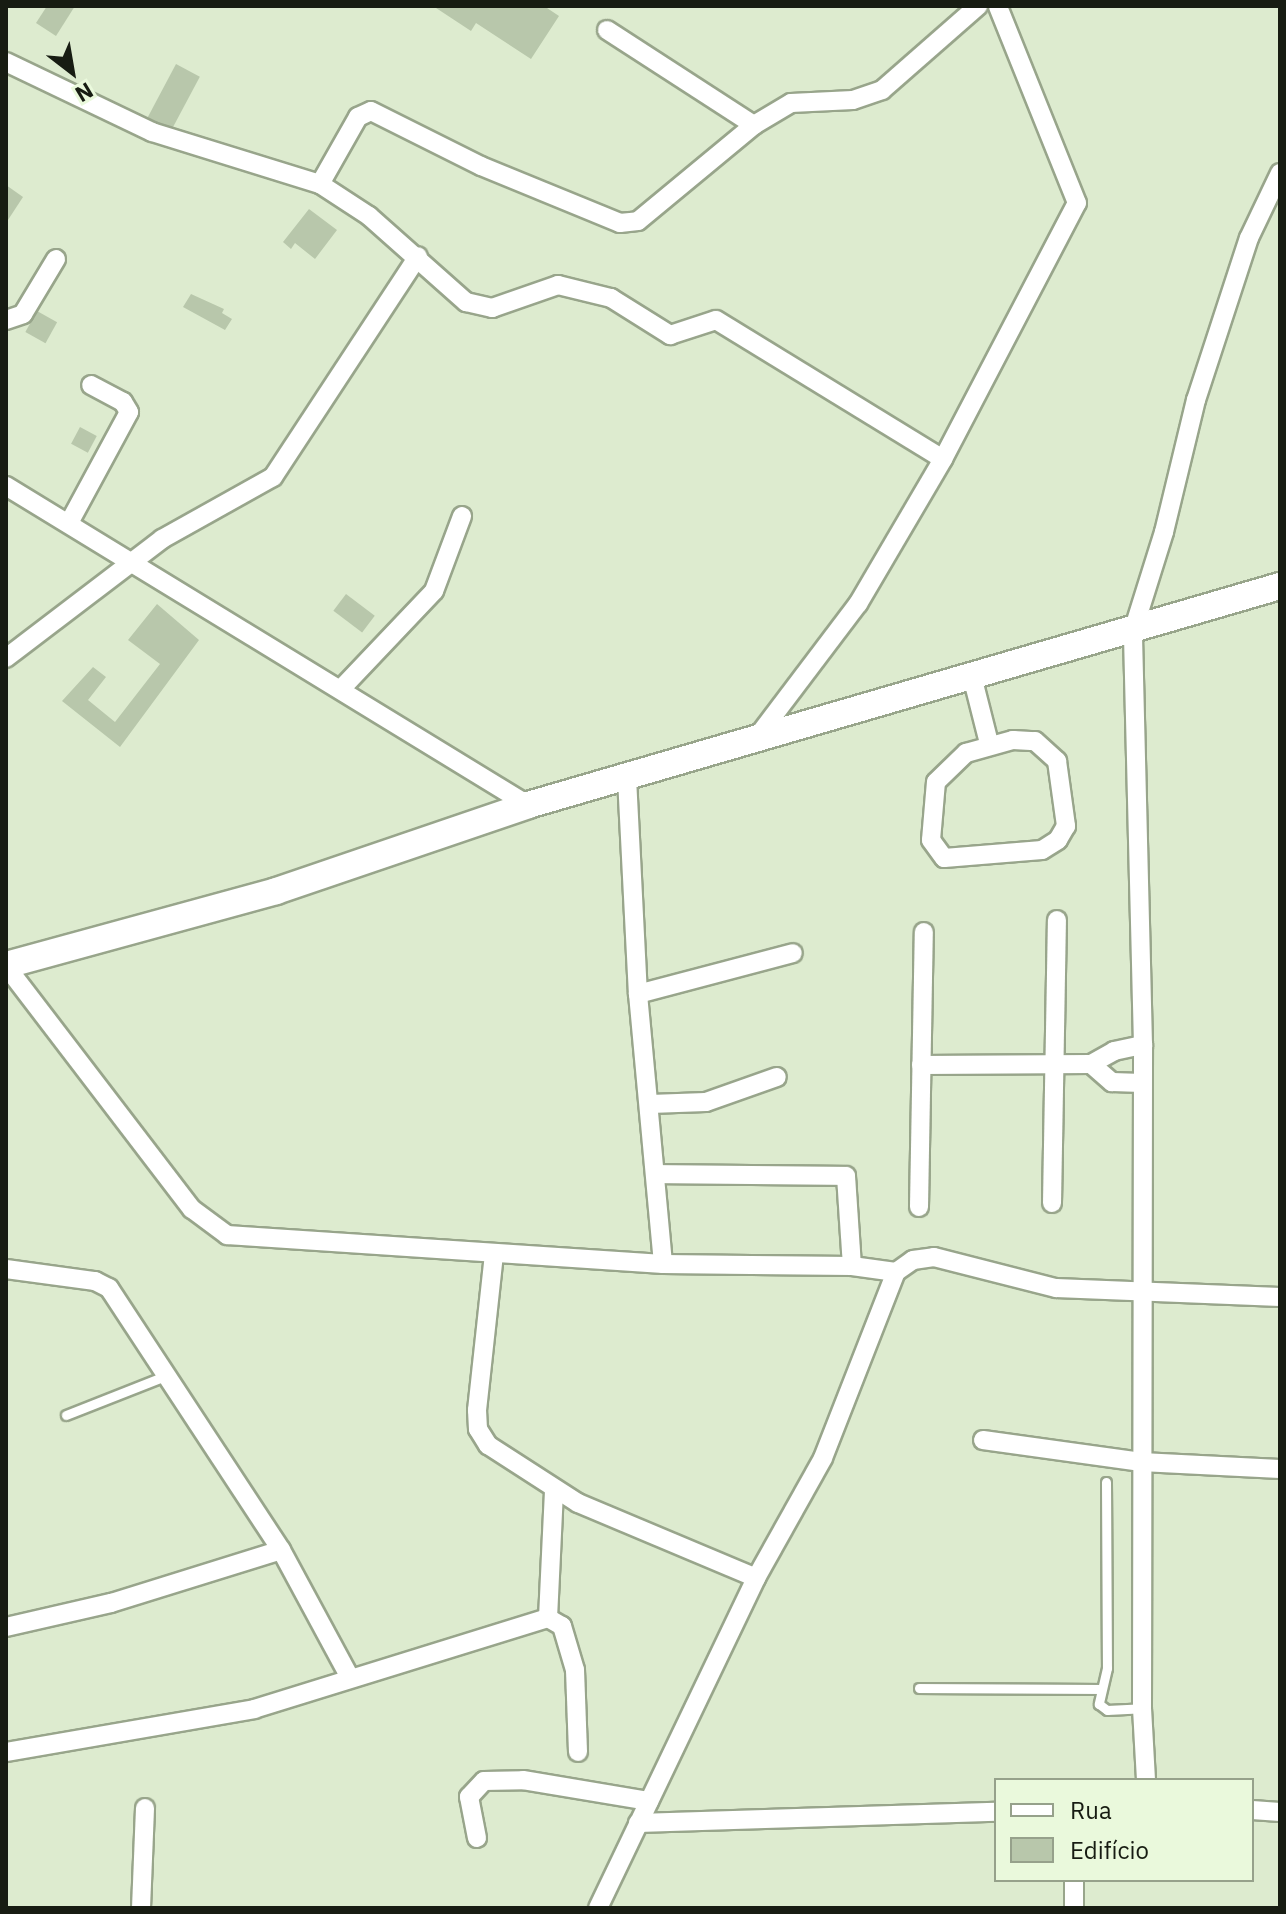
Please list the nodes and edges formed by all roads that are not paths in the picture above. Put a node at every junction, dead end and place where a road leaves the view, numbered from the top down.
1 (978, 6) edge
2 (998, 6) edge
3 (607, 30) dead end
4 (6, 62) edge
5 (754, 125) junction
6 (1280, 173) edge
7 (320, 184) junction
8 (418, 256) junction
9 (56, 259) dead end
10 (6, 320) edge
11 (91, 385) dead end
12 (943, 459) junction
13 (6, 486) edge
14 (462, 516) dead end
15 (69, 523) junction
16 (132, 559) junction
17 (1280, 586) edge
18 (1133, 631) junction
19 (6, 658) edge
20 (971, 672) junction
21 (341, 689) junction
22 (755, 740) junction
23 (989, 743) junction
24 (627, 778) junction
25 (528, 805) junction
26 (1057, 920) dead end
27 (924, 932) dead end
28 (793, 953) dead end
29 (6, 966) edge
30 (638, 994) junction
31 (1143, 1045) junction
32 (1054, 1064) junction
33 (1091, 1064) junction
34 (921, 1065) junction
35 (777, 1077) dead end
36 (1142, 1083) junction
37 (650, 1104) junction
38 (657, 1174) junction
39 (1052, 1203) dead end
40 (919, 1207) dead end
41 (494, 1254) junction
42 (663, 1264) junction
43 (852, 1266) junction
44 (6, 1269) edge
45 (896, 1272) junction
46 (1144, 1295) junction
47 (1280, 1297) edge
48 (165, 1376) junction
49 (66, 1415) dead end
50 (983, 1440) dead end
51 (1141, 1462) junction
52 (1280, 1469) edge
53 (1106, 1482) dead end
54 (554, 1490) junction
55 (281, 1550) junction
56 (756, 1578) junction
57 (548, 1618) junction
58 (6, 1627) edge
59 (349, 1676) junction
60 (919, 1688) dead end
61 (1099, 1689) junction
62 (1142, 1708) junction
63 (6, 1752) edge
64 (578, 1752) dead end
65 (1146, 1778) edge
66 (649, 1801) junction
67 (145, 1808) dead end
68 (1254, 1810) edge
69 (994, 1812) edge
70 (1280, 1812) edge
71 (638, 1823) junction
72 (477, 1838) dead end
73 (1074, 1882) edge
74 (141, 1908) edge
75 (598, 1908) edge
76 (1074, 1908) edge

1 - 5 street
2 - 12 street
3 - 5 street
4 - 7 street
5 - 7 street
6 - 18 street
7 - 8 street
8 - 12 street
8 - 16 street
9 - 10 street
11 - 15 street
12 - 22 street
13 - 15 street
14 - 21 street
15 - 16 street
16 - 19 street
16 - 21 street
17 - 18 main road
18 - 20 main road
18 - 31 street
20 - 22 main road
20 - 23 street
21 - 25 street
22 - 24 main road
23 - 23 street
24 - 25 main road
24 - 30 street
25 - 29 main road
26 - 32 street
27 - 34 street
28 - 30 street
29 - 41 street
30 - 37 street
31 - 33 street
31 - 36 street
32 - 33 street
32 - 34 street
32 - 39 street
33 - 36 street
34 - 40 street
35 - 37 street
36 - 46 street
37 - 38 street
38 - 42 street
38 - 43 street
41 - 42 street
41 - 54 street
42 - 43 street
43 - 45 street
44 - 48 street
45 - 46 street
45 - 56 street
46 - 47 street
46 - 51 street
48 - 49 lane
48 - 55 street
50 - 51 street
51 - 52 street
51 - 62 street
53 - 61 lane
54 - 56 street
54 - 57 street
55 - 58 street
55 - 59 street
56 - 66 street
57 - 59 street
57 - 64 street
59 - 63 street
60 - 61 lane
61 - 62 lane
62 - 65 street
66 - 71 street
66 - 72 street
67 - 74 street
68 - 70 street
69 - 71 street
71 - 75 street
73 - 76 street

